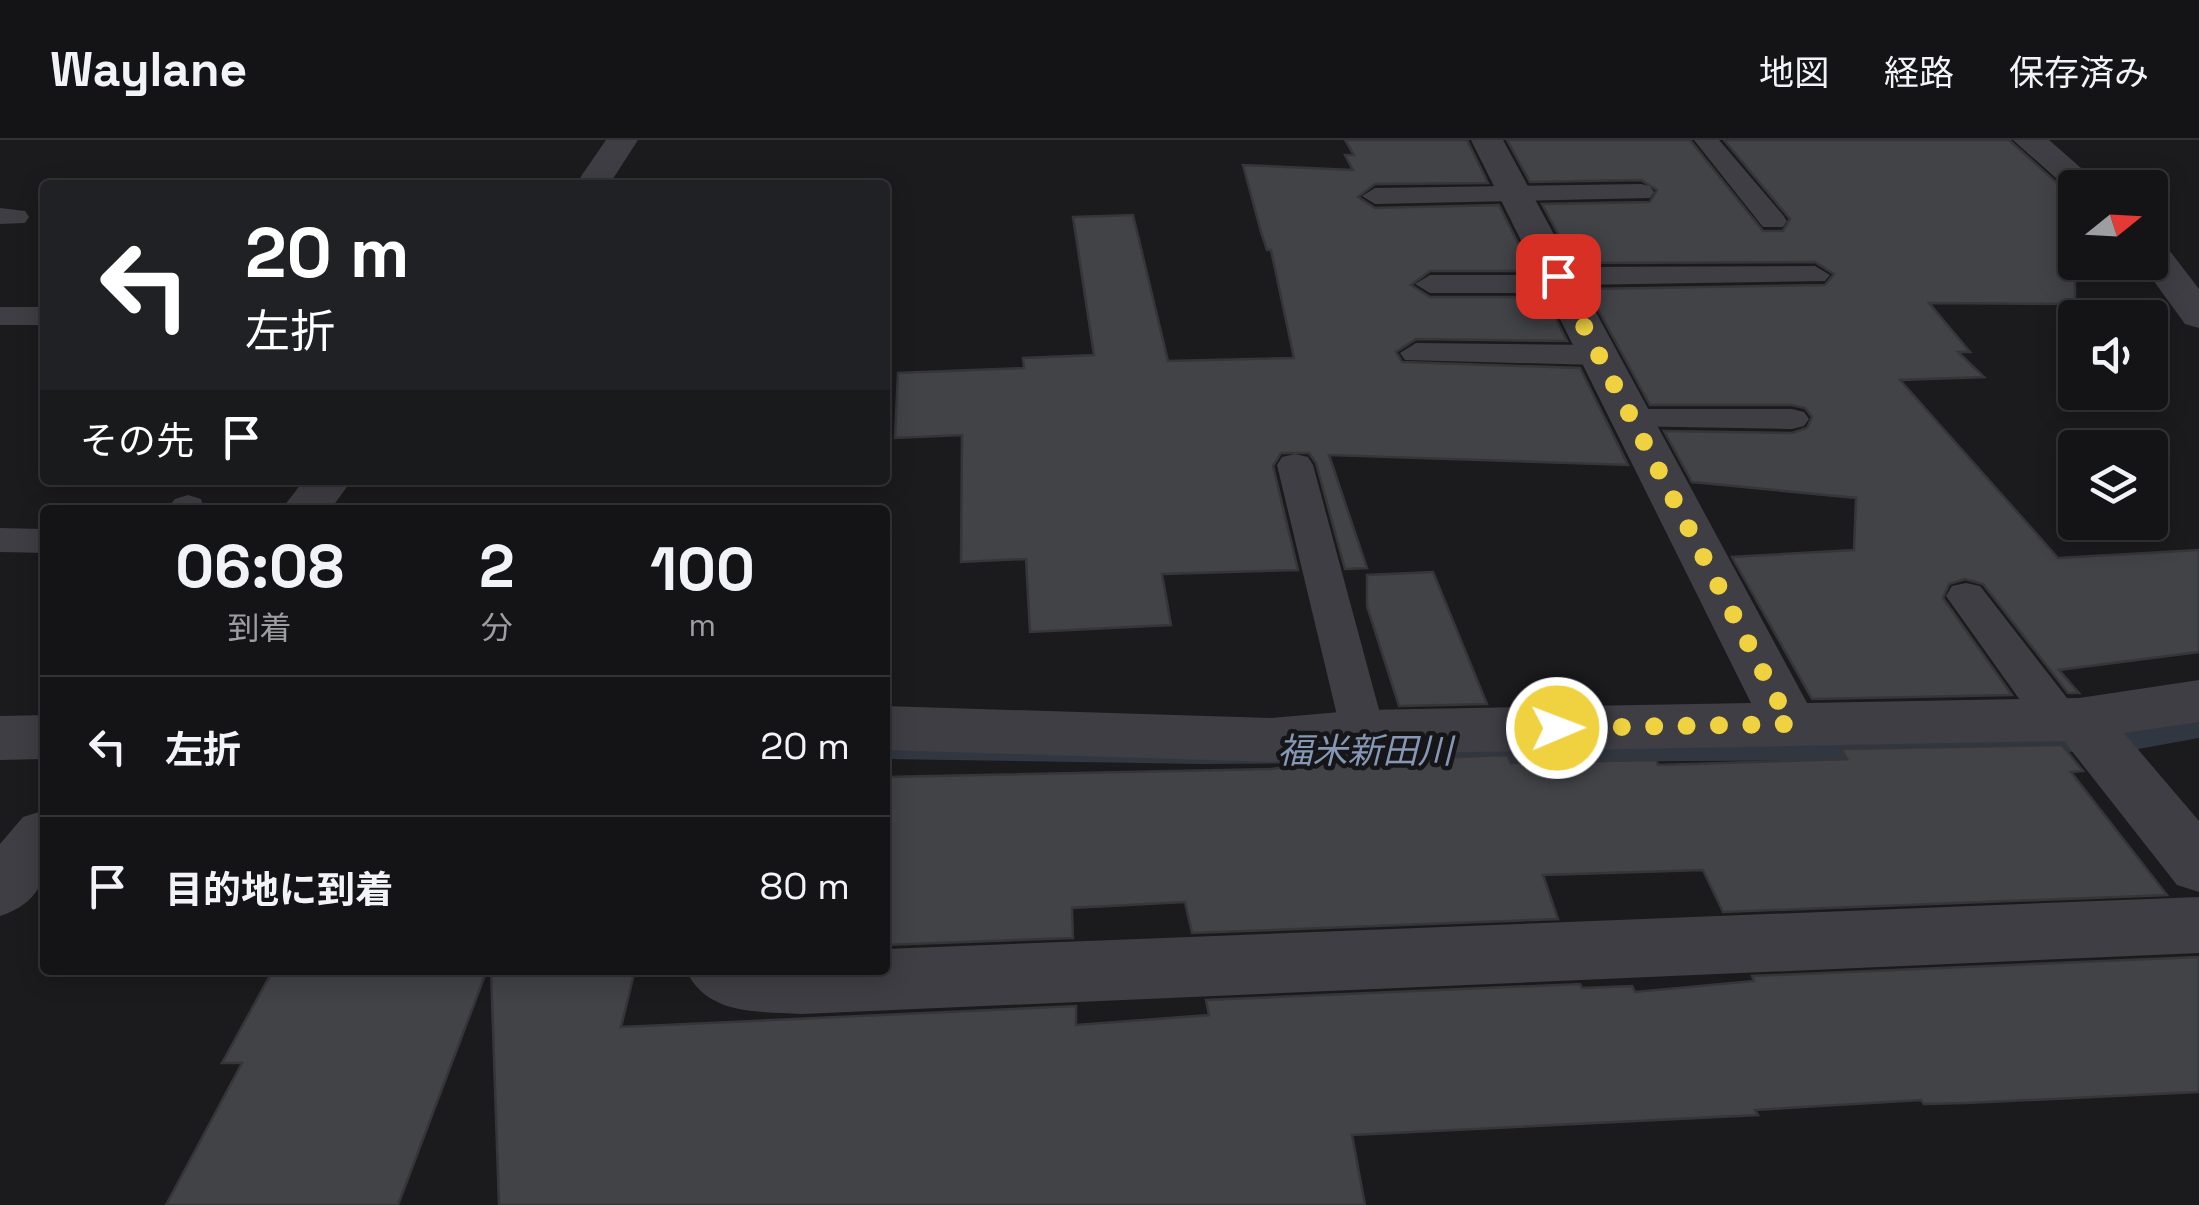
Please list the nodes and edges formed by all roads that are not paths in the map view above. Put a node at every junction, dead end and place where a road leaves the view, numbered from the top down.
1 (622, 140) edge
2 (1487, 140) edge
3 (1706, 140) edge
4 (2029, 140) edge
5 (2065, 170) edge
6 (595, 180) edge
7 (1641, 192) dead end
8 (1514, 193) junction
9 (1376, 196) dead end
10 (1773, 221) dead end
11 (2168, 274) edge
12 (1815, 275) dead end
13 (1559, 280) junction
14 (1430, 284) dead end
15 (0, 316) edge
16 (40, 316) edge
17 (2199, 316) edge
18 (1416, 352) dead end
19 (1598, 355) junction
20 (1792, 419) dead end
21 (1632, 420) junction
22 (1294, 465) dead end
23 (325, 485) edge
24 (310, 505) edge
25 (0, 540) edge
26 (40, 541) edge
27 (1966, 596) dead end
28 (2199, 701) edge
29 (1790, 724) junction
30 (890, 728) edge
31 (1362, 732) junction
32 (2083, 732) junction
33 (40, 737) edge
34 (0, 738) edge
35 (40, 841) edge
36 (2199, 866) edge
37 (0, 889) edge
38 (2199, 925) edge
39 (731, 975) edge

1 - 6 street
2 - 8 street
3 - 10 lane
4 - 5 street
7 - 8 lane
8 - 9 lane
8 - 13 street
11 - 17 street
12 - 13 lane
13 - 14 lane
13 - 19 street
15 - 16 lane
18 - 19 lane
19 - 21 street
20 - 21 lane
21 - 29 street
22 - 31 lane
23 - 24 street
25 - 26 lane
27 - 32 lane
28 - 32 street
29 - 31 street
29 - 32 street
30 - 31 street
32 - 36 street
33 - 34 street
35 - 37 street
38 - 39 street

